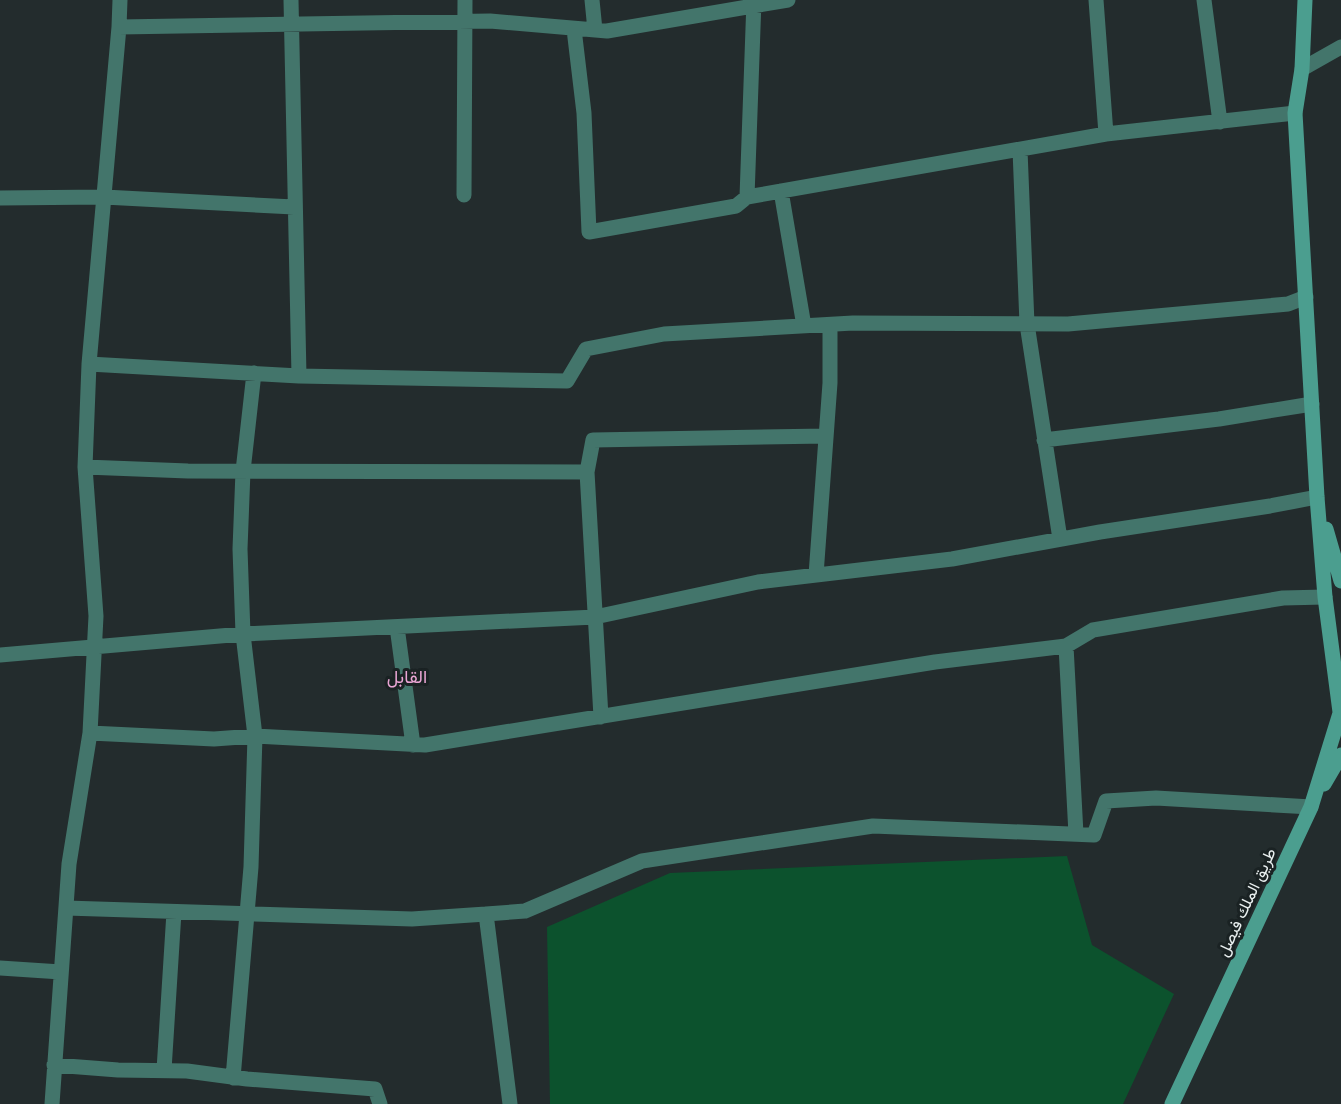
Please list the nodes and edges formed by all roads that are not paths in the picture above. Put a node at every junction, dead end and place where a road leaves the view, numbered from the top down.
1 (120, 0) edge
2 (291, 0) edge
3 (465, 0) edge
4 (592, 0) edge
5 (788, 0) edge
6 (1096, 0) edge
7 (1204, 0) edge
8 (1305, 0) edge
9 (754, 3) edge
10 (465, 21) junction
11 (291, 24) junction
12 (119, 27) junction
13 (574, 29) junction
14 (595, 30) junction
15 (1341, 47) edge
16 (1302, 69) junction
17 (1295, 113) junction
18 (1220, 122) junction
19 (1106, 134) junction
20 (1020, 150) junction
21 (781, 191) junction
22 (464, 195) dead end
23 (104, 197) junction
24 (747, 197) junction
25 (0, 198) edge
26 (294, 207) junction
27 (1306, 297) junction
28 (1027, 324) junction
29 (830, 325) junction
30 (804, 326) junction
31 (89, 364) junction
32 (254, 374) junction
33 (298, 376) junction
34 (1312, 404) junction
35 (826, 436) junction
36 (1044, 440) junction
37 (85, 467) junction
38 (243, 471) junction
39 (587, 472) junction
40 (1317, 497) junction
41 (1060, 539) junction
42 (816, 575) junction
43 (1341, 581) edge
44 (1325, 597) junction
45 (596, 617) junction
46 (397, 627) junction
47 (243, 634) junction
48 (1066, 646) junction
49 (93, 648) junction
50 (0, 655) edge
51 (1340, 711) edge
52 (601, 717) junction
53 (90, 733) junction
54 (255, 736) junction
55 (413, 745) junction
56 (1341, 755) edge
57 (1311, 807) junction
58 (1076, 834) junction
59 (66, 908) junction
60 (174, 912) junction
61 (247, 914) junction
62 (486, 914) junction
63 (0, 969) edge
64 (61, 972) junction
65 (54, 1065) junction
66 (164, 1070) junction
67 (233, 1078) junction
68 (52, 1104) edge
69 (380, 1104) edge
70 (510, 1104) edge
71 (1172, 1104) edge

1 - 12 street
2 - 11 street
3 - 10 street
4 - 14 street
5 - 9 street
6 - 19 street
7 - 18 street
8 - 16 street
9 - 14 street
9 - 24 street
10 - 11 street
10 - 13 street
10 - 22 street
11 - 12 street
11 - 26 street
12 - 23 street
13 - 14 street
13 - 24 street
15 - 16 street
16 - 17 street
17 - 18 street
17 - 27 street
18 - 19 street
19 - 20 street
20 - 21 street
20 - 28 street
21 - 24 street
21 - 30 street
23 - 25 street
23 - 26 street
23 - 31 street
26 - 33 street
27 - 28 street
27 - 34 street
28 - 29 street
28 - 36 street
29 - 30 street
29 - 35 street
30 - 33 street
31 - 32 street
31 - 37 street
32 - 33 street
32 - 38 street
34 - 36 street
34 - 40 street
35 - 39 street
35 - 42 street
36 - 41 street
37 - 38 street
37 - 49 street
38 - 39 street
38 - 47 street
39 - 45 street
40 - 41 street
40 - 43 street
40 - 44 street
41 - 42 street
42 - 45 street
44 - 48 street
44 - 51 street
45 - 46 street
45 - 52 street
46 - 47 street
46 - 55 street
47 - 49 street
47 - 54 street
48 - 52 street
48 - 58 street
49 - 50 street
49 - 53 street
51 - 57 street, طريق الملك فيصل
52 - 55 street
53 - 54 street
53 - 59 street
54 - 55 street
54 - 61 street
56 - 57 street
57 - 58 street
57 - 71 street, طريق الملك فيصل
58 - 62 street
59 - 60 street
59 - 64 street
60 - 61 street
60 - 66 street
61 - 62 street
61 - 67 street
62 - 70 street
63 - 64 street
64 - 65 street
65 - 66 street
65 - 68 street
66 - 67 street
67 - 69 street

